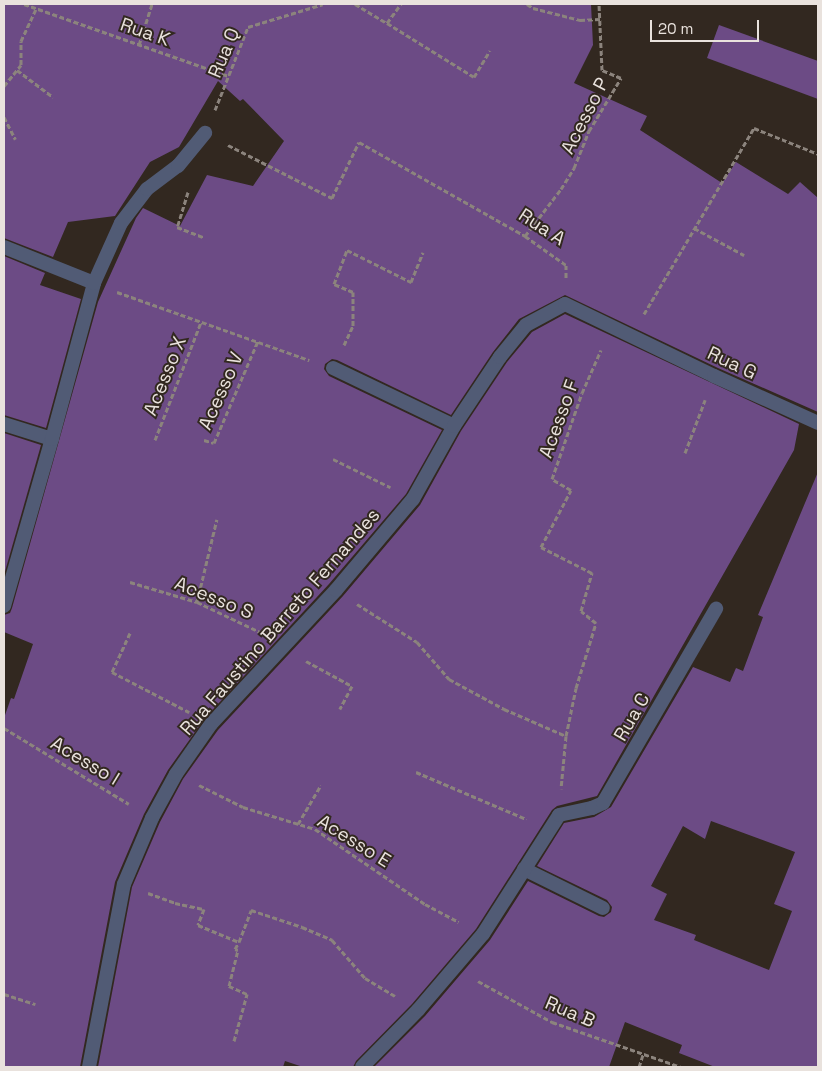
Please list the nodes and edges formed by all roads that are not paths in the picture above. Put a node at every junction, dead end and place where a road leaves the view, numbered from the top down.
1 (205, 133) road end
2 (4, 247) edge
3 (94, 283) junction
4 (631, 336) joint
5 (333, 368) road end
6 (818, 422) edge
7 (4, 424) edge
8 (454, 426) junction
9 (52, 439) junction
10 (4, 606) edge
11 (716, 609) dead end
12 (524, 869) junction
13 (603, 908) dead end
14 (89, 1067) edge
15 (362, 1067) edge

1 - 3 lane
2 - 3 lane
3 - 9 lane
4 - 6 lane, Rua G
4 - 8 lane, Rua Faustino Barreto Fernandes
5 - 8 lane
7 - 9 lane
8 - 14 lane, Rua Faustino Barreto Fernandes
9 - 10 lane
11 - 12 lane, Rua C
12 - 13 lane
12 - 15 lane

